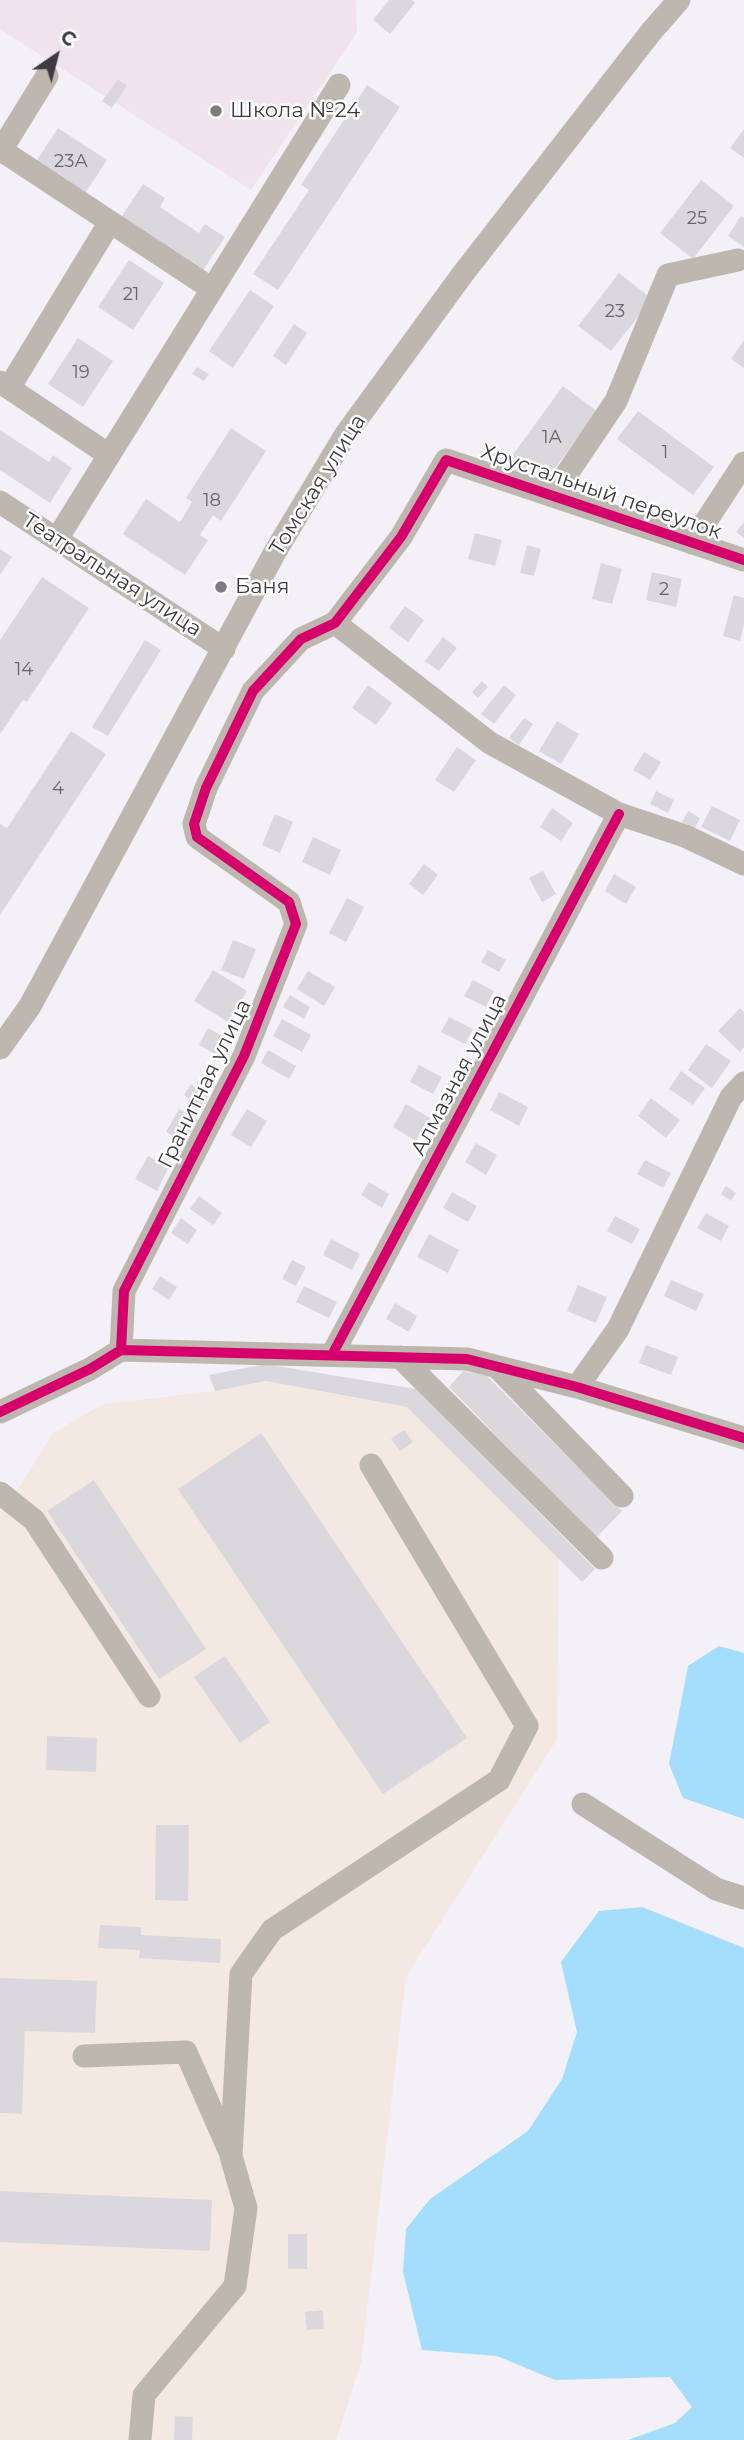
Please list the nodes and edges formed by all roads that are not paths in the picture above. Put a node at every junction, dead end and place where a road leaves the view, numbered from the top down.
1 (679, 0) edge
2 (47, 76) dead end
3 (339, 85) dead end
4 (1, 151) edge
5 (110, 222) junction
6 (738, 260) dead end
7 (212, 289) junction
8 (4, 385) edge
9 (109, 455) junction
10 (446, 460) joint
11 (744, 463) edge
12 (552, 496) junction
13 (0, 502) edge
14 (57, 539) junction
15 (692, 543) junction
16 (744, 560) edge
17 (335, 623) junction
18 (224, 649) junction
19 (619, 814) junction
20 (744, 864) edge
21 (2, 1041) edge
22 (744, 1083) edge
23 (121, 1350) junction
24 (332, 1355) junction
25 (400, 1357) junction
26 (497, 1367) junction
27 (577, 1387) junction
28 (0, 1412) edge
29 (744, 1438) edge
30 (371, 1465) dead end
31 (0, 1493) edge
32 (622, 1496) dead end
33 (602, 1558) dead end
34 (149, 1696) dead end
35 (583, 1804) dead end
36 (744, 1898) edge
37 (84, 2056) dead end
38 (231, 2156) junction
39 (140, 2440) edge

1 - 18 street, Томская улица
2 - 4 street
3 - 7 street
4 - 5 street
5 - 7 street
5 - 8 street
6 - 12 street
7 - 9 street
8 - 9 street
9 - 14 street
10 - 12 street, Хрустальный переулок
10 - 17 street, Гранитная улица
11 - 15 street
12 - 15 street, Хрустальный переулок
13 - 14 street, Театральная улица
14 - 18 street, Театральная улица
15 - 16 street, Хрустальный переулок
17 - 19 street
17 - 23 street, Гранитная улица
18 - 21 street, Томская улица
19 - 20 street
19 - 24 street, Алмазная улица
22 - 27 street
23 - 24 street
23 - 28 street
24 - 25 street
25 - 26 street
25 - 33 street
26 - 27 street
26 - 32 street
27 - 29 street
30 - 38 street
31 - 34 street
35 - 36 street
37 - 38 street
38 - 39 street

